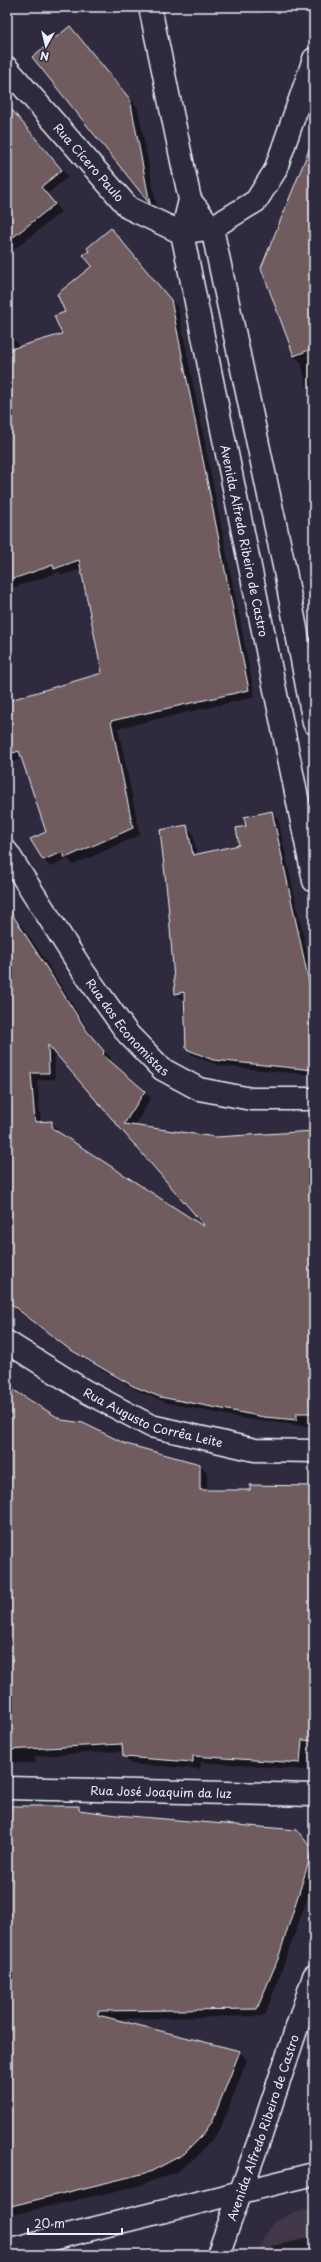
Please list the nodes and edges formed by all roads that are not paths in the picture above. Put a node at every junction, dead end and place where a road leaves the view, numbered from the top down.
1 (150, 7) edge
2 (314, 59) edge
3 (7, 68) edge
4 (190, 200) junction
5 (212, 228) junction
6 (182, 233) junction
7 (314, 723) edge
8 (7, 852) edge
9 (314, 882) edge
10 (314, 1099) edge
11 (7, 1342) edge
12 (314, 1451) edge
13 (7, 1788) edge
14 (314, 1795) edge
15 (314, 1976) edge
16 (314, 2174) edge
17 (240, 2194) junction
18 (7, 2250) edge
19 (218, 2255) edge

1 - 4 street, Avenida Alfredo Ribeiro de Castro
2 - 5 street
3 - 6 street, Rua Cícero Paulo
4 - 5 street, Avenida Alfredo Ribeiro de Castro
4 - 6 street, Avenida Alfredo Ribeiro de Castro
5 - 6 street
5 - 7 street, Avenida Alfredo Ribeiro de Castro
6 - 9 street, Avenida Alfredo Ribeiro de Castro
8 - 10 street, Rua dos Economistas
11 - 12 street, Rua Augusto Corrêa Leite
13 - 14 street, Rua José Joaquim da luz
15 - 17 street, Avenida Alfredo Ribeiro de Castro
16 - 17 street
17 - 18 street
17 - 19 street, Avenida Alfredo Ribeiro de Castro

